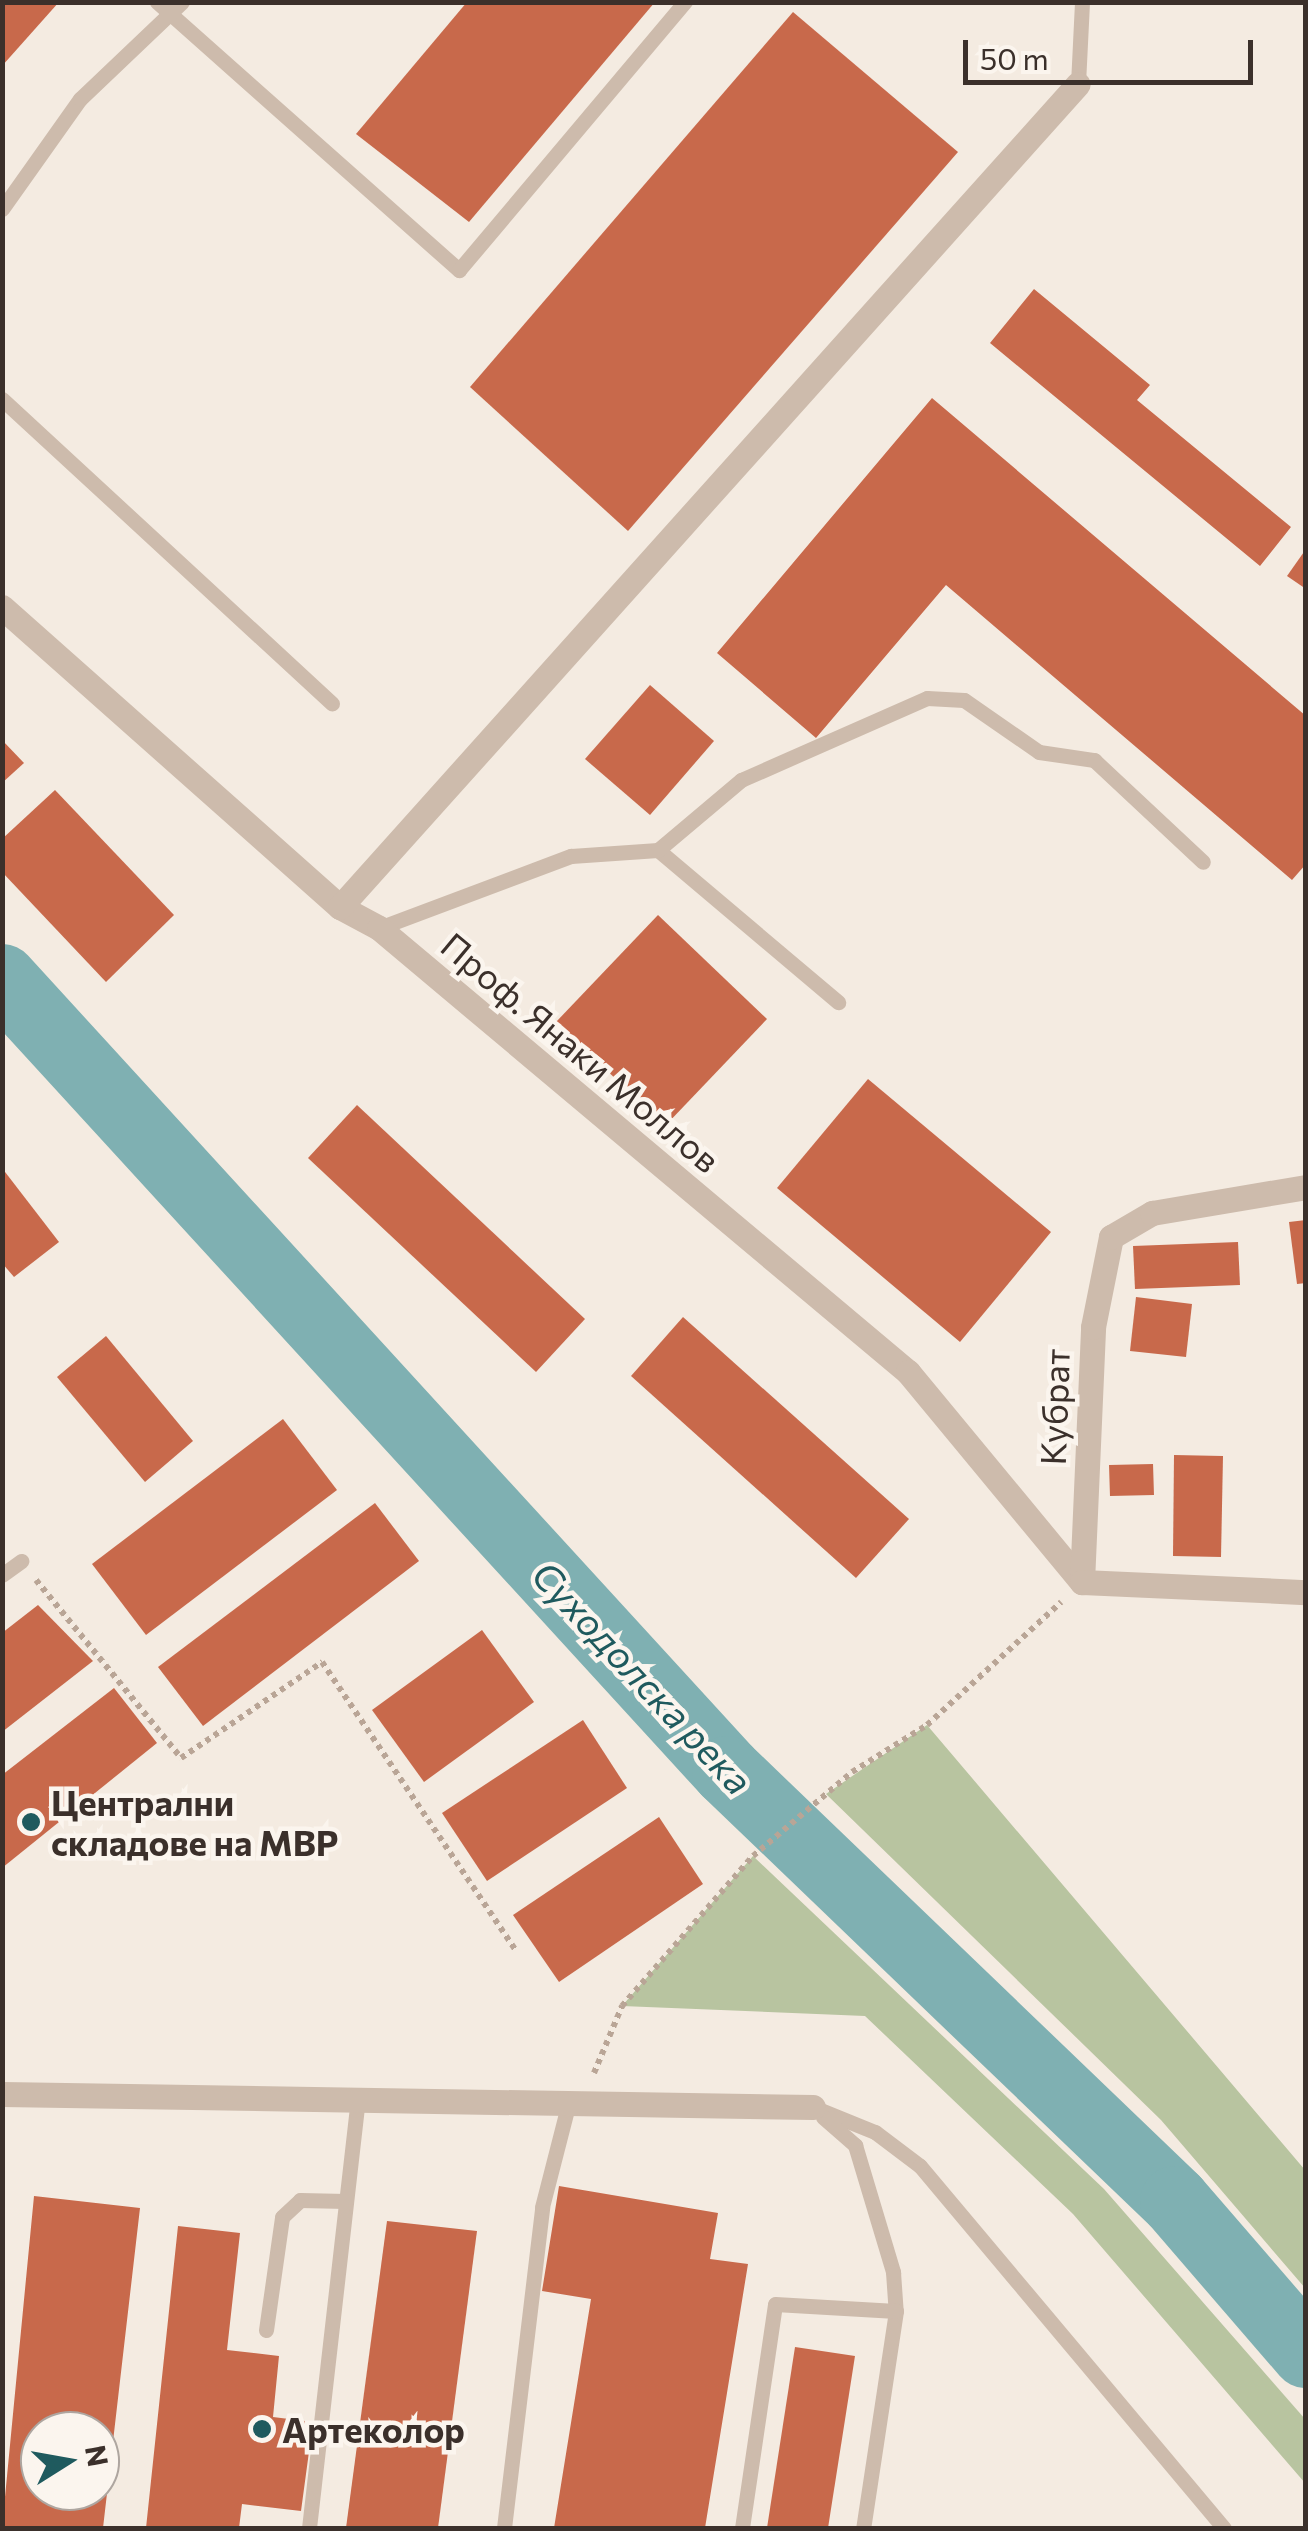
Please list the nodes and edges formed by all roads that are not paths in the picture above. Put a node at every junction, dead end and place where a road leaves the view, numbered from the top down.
1 (157, 2) edge
2 (182, 2) edge
3 (685, 2) edge
4 (1082, 2) edge
5 (168, 18) junction
6 (1078, 84) joint
7 (2, 209) edge
8 (2, 399) edge
9 (2, 607) edge
10 (332, 703) dead end
11 (658, 850) junction
12 (1204, 862) dead end
13 (340, 907) junction
14 (379, 928) junction
15 (838, 1002) dead end
16 (1306, 1187) edge
17 (21, 1560) road end
18 (2, 1575) edge
19 (1082, 1582) junction
20 (1306, 1592) edge
21 (2, 2094) edge
22 (358, 2099) junction
23 (576, 2102) junction
24 (812, 2107) junction
25 (346, 2201) junction
26 (896, 2311) junction
27 (266, 2330) dead end
28 (309, 2528) edge
29 (504, 2528) edge
30 (742, 2528) edge
31 (862, 2528) edge
32 (1224, 2528) edge

1 - 5 lane
2 - 5 lane
3 - 5 lane
4 - 6 lane
5 - 7 lane
6 - 13 street
8 - 10 lane
9 - 13 street, Проф. Янаки Моллов
11 - 12 lane
11 - 14 lane
11 - 15 lane
13 - 14 street, Проф. Янаки Моллов
14 - 19 street, Проф. Янаки Моллов
16 - 19 street, Кубрат
17 - 18 lane
19 - 20 street
21 - 22 street
22 - 23 street
22 - 25 lane
23 - 24 street
23 - 29 lane
24 - 26 lane
24 - 32 lane
25 - 27 lane
25 - 28 lane
26 - 30 lane
26 - 31 lane

